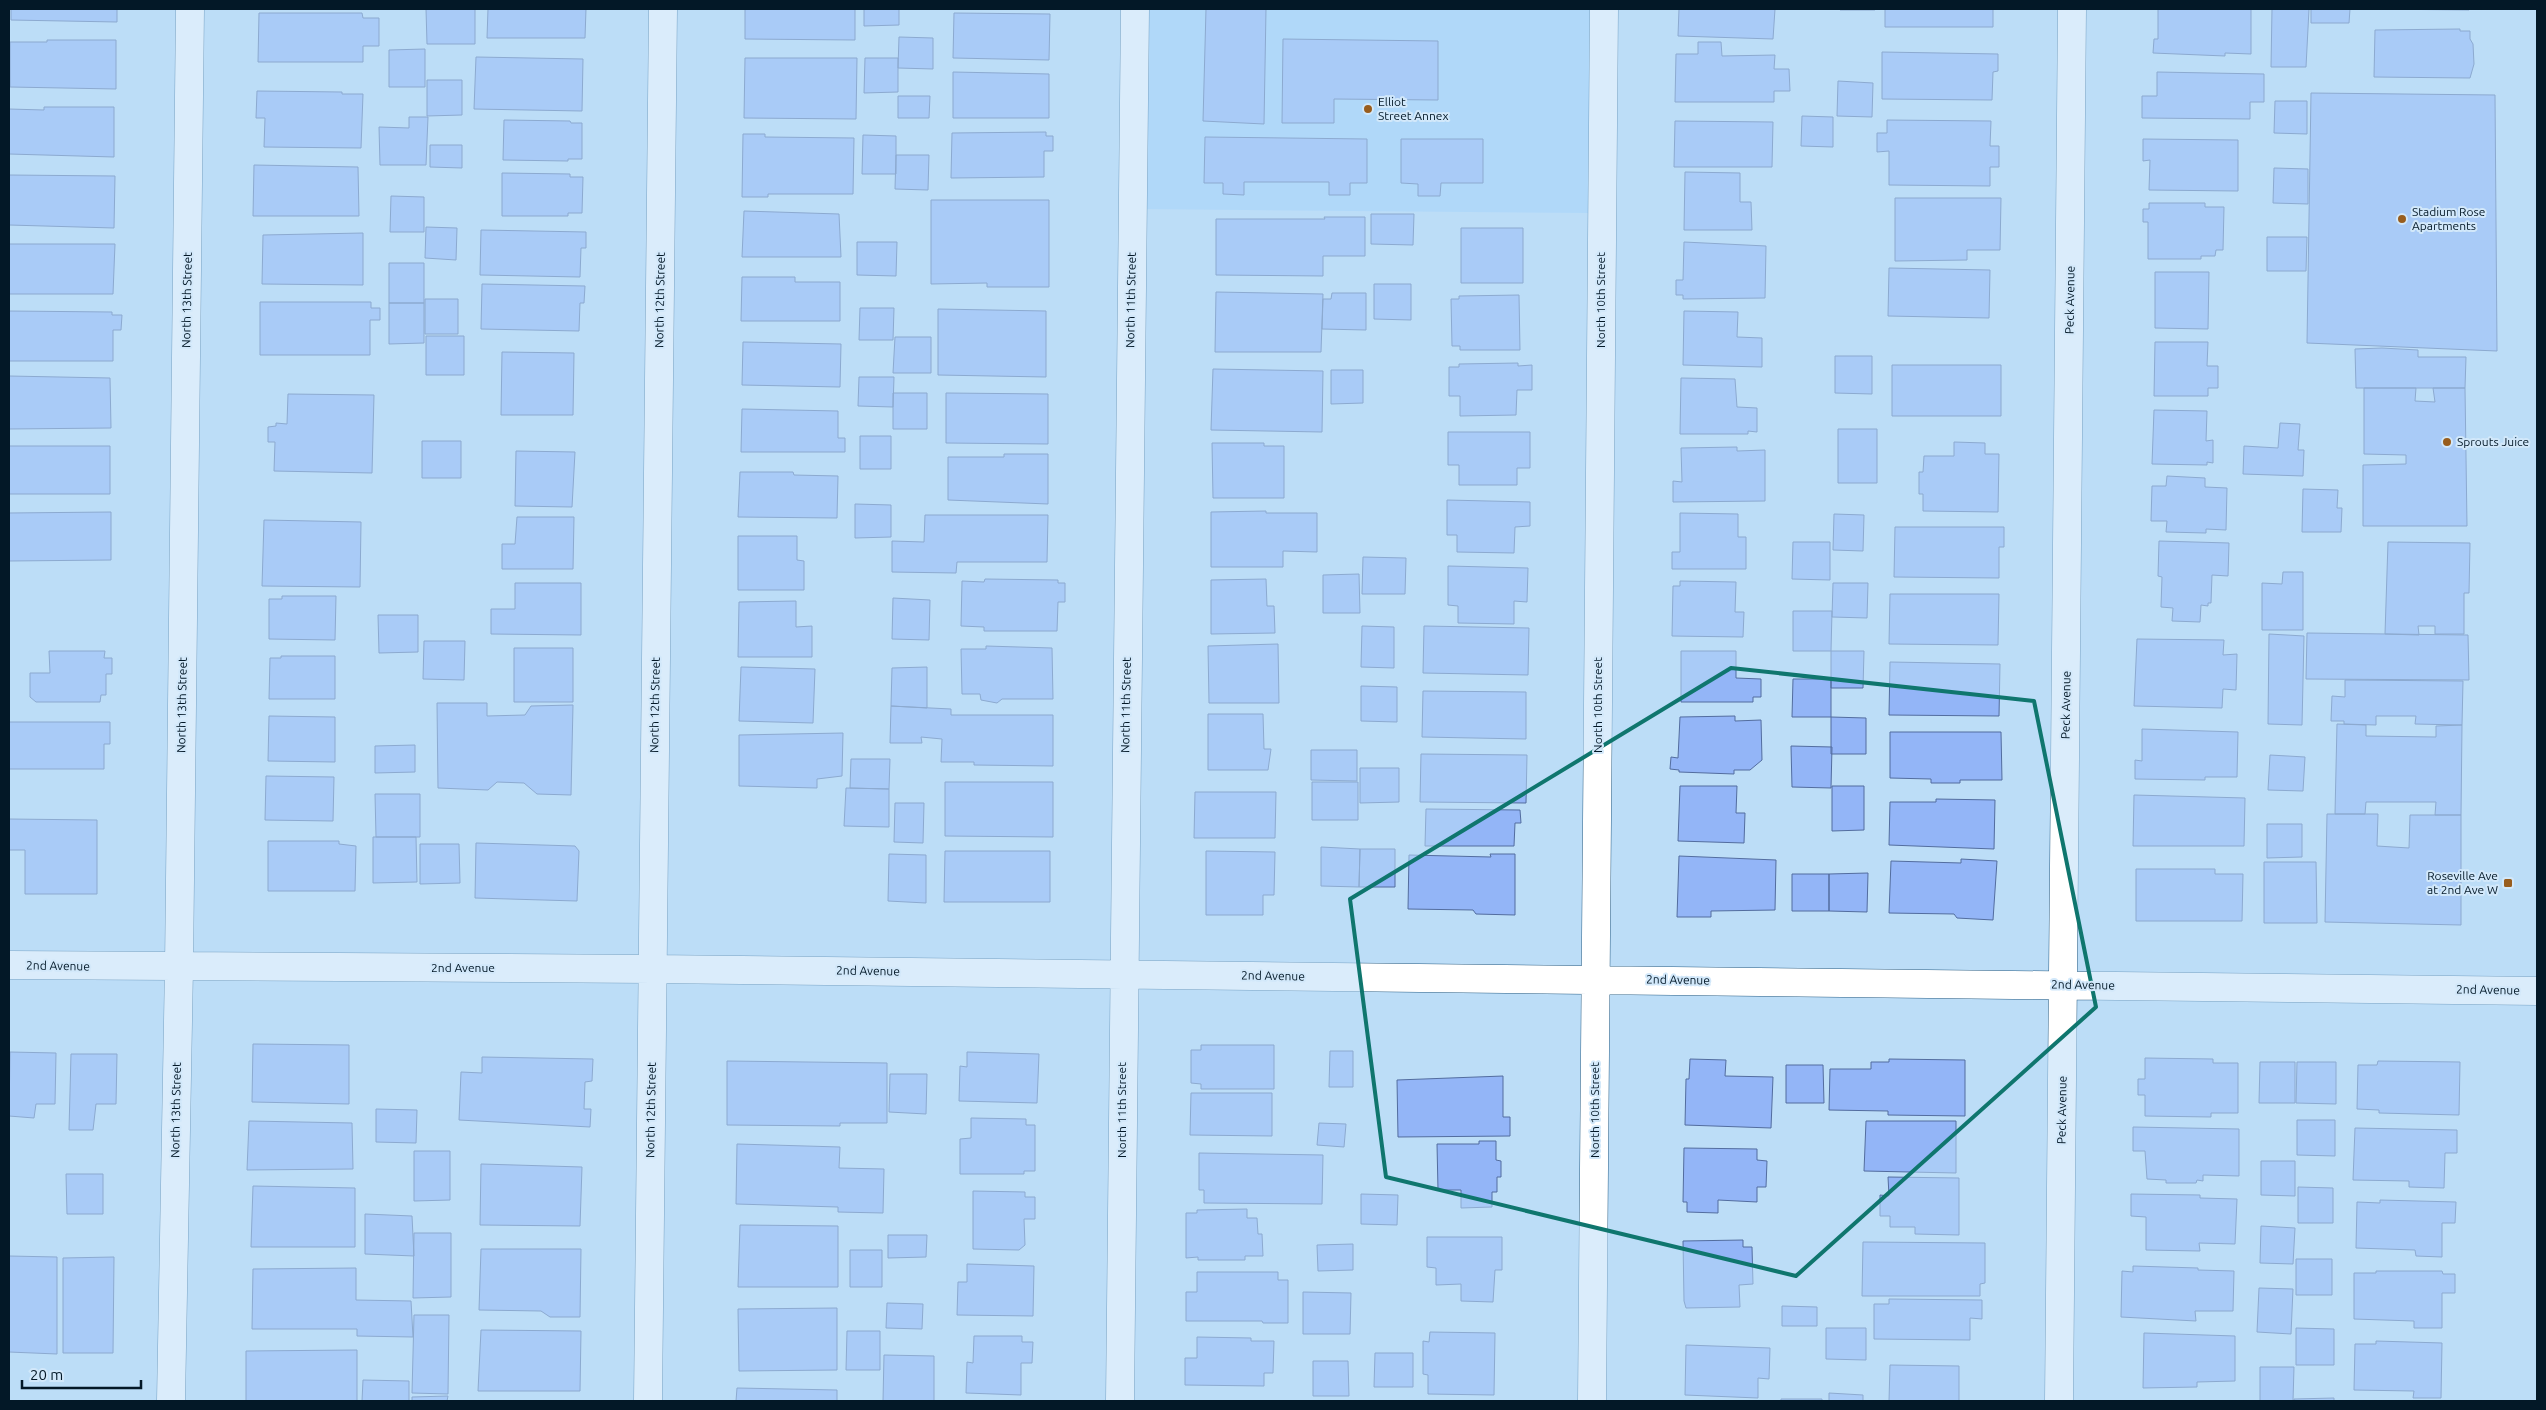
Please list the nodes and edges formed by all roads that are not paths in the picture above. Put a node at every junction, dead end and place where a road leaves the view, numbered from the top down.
1 (190, 9) edge
2 (663, 9) edge
3 (1135, 9) edge
4 (1604, 9) edge
5 (2072, 9) edge
6 (9, 965) edge
7 (179, 967) junction
8 (652, 969) junction
9 (1123, 974) junction
10 (1596, 980) junction
11 (2063, 984) junction
12 (2537, 991) edge
13 (171, 1401) edge
14 (648, 1401) edge
15 (1120, 1401) edge
16 (1592, 1401) edge
17 (2059, 1401) edge

1 - 7 street, North 13th Street
2 - 8 street, North 12th Street
3 - 9 street, North 11th Street
4 - 10 street, North 10th Street
5 - 11 street, Peck Avenue
6 - 7 street, 2nd Avenue
7 - 8 street, 2nd Avenue
7 - 13 street, North 13th Street
8 - 9 street, 2nd Avenue
8 - 14 street, North 12th Street
9 - 10 street, 2nd Avenue
9 - 15 street, North 11th Street
10 - 11 street, 2nd Avenue
10 - 16 street, North 10th Street
11 - 12 street, 2nd Avenue
11 - 17 street, Peck Avenue

